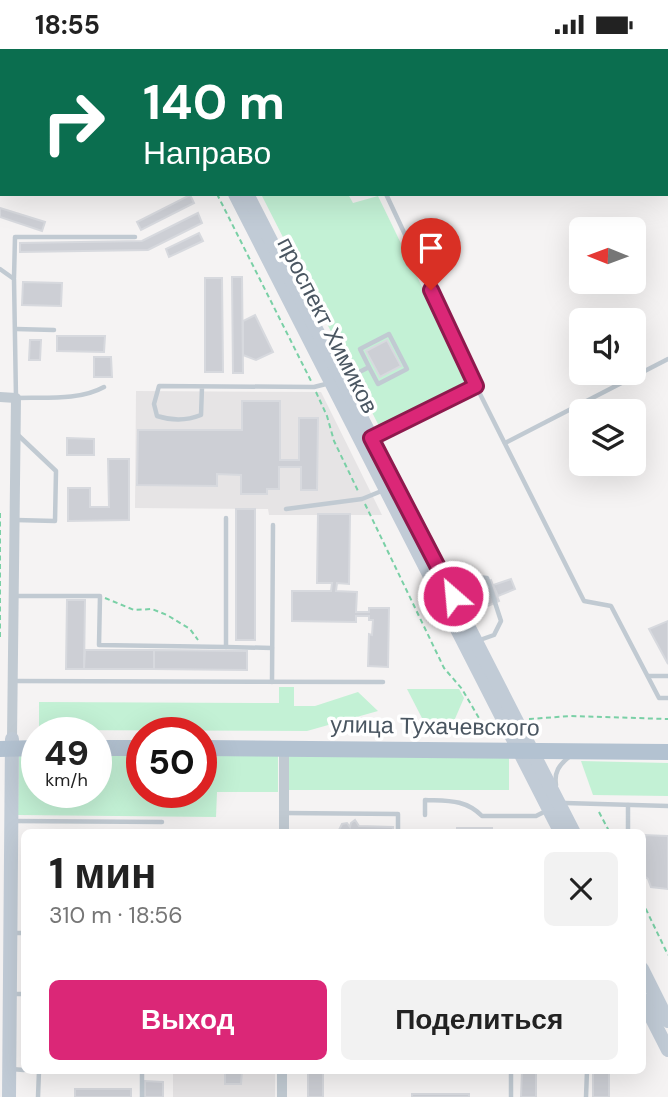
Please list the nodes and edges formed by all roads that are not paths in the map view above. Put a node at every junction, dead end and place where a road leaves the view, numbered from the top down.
1 (236, 196) edge
2 (248, 196) edge
3 (387, 196) edge
4 (135, 237) dead end
5 (0, 269) edge
6 (14, 279) junction
7 (16, 329) junction
8 (54, 330) dead end
9 (668, 359) edge
10 (369, 367) junction
11 (337, 382) junction
12 (476, 386) junction
13 (104, 387) dead end
14 (202, 387) junction
15 (0, 397) edge
16 (16, 398) junction
17 (16, 433) junction
18 (366, 440) junction
19 (505, 443) junction
20 (386, 489) junction
21 (286, 509) dead end
22 (226, 518) dead end
23 (15, 520) junction
24 (273, 525) dead end
25 (441, 573) junction
26 (14, 596) junction
27 (476, 642) junction
28 (226, 647) junction
29 (272, 648) junction
30 (647, 675) junction
31 (668, 676) edge
32 (13, 681) junction
33 (272, 682) junction
34 (383, 682) dead end
35 (668, 698) edge
36 (217, 739) edge
37 (668, 742) edge
38 (6, 744) edge
39 (523, 745) junction
40 (217, 748) edge
41 (284, 748) junction
42 (577, 750) junction
43 (668, 752) edge
44 (628, 805) junction
45 (668, 806) edge
46 (565, 809) junction
47 (549, 810) junction
48 (284, 813) junction
49 (425, 815) dead end
50 (12, 821) junction
51 (162, 822) dead end
52 (284, 829) edge
53 (398, 829) edge
54 (559, 829) edge
55 (573, 829) edge
56 (628, 829) edge
57 (18, 933) edge
58 (646, 981) edge
59 (17, 994) edge
60 (655, 1010) edge
61 (668, 1021) edge
62 (668, 1050) edge
63 (17, 1069) edge
64 (39, 1074) edge
65 (142, 1074) edge
66 (282, 1074) edge
67 (511, 1074) edge
68 (587, 1074) edge
69 (9, 1097) edge
70 (38, 1097) edge
71 (142, 1097) edge
72 (282, 1097) edge
73 (511, 1097) edge
74 (586, 1097) edge

1 - 11 main road, проспект Химиков
2 - 11 main road, проспект Химиков
3 - 12 lane
4 - 6 lane
5 - 6 lane
6 - 7 lane
7 - 8 lane
7 - 16 lane
9 - 19 lane
10 - 10 lane
10 - 11 lane
11 - 14 lane
11 - 18 main road, проспект Химиков
12 - 18 lane
12 - 19 lane
13 - 16 lane
14 - 14 lane
15 - 16 street
16 - 17 street
17 - 23 street
17 - 23 lane
18 - 20 main road, проспект Химиков
18 - 25 main road, проспект Химиков
19 - 30 lane
20 - 21 lane
20 - 39 main road, проспект Химиков
22 - 28 lane
23 - 26 street
24 - 29 lane
25 - 27 main road, проспект Химиков
25 - 27 lane
26 - 28 lane
26 - 32 street
27 - 39 main road, проспект Химиков
28 - 29 lane
29 - 33 lane
30 - 31 lane
30 - 35 lane
32 - 33 lane
32 - 38 street
33 - 34 lane
36 - 39 main road, улица Тухачевского
37 - 39 main road, улица Тухачевского
38 - 50 main road
39 - 41 main road, улица Тухачевского
39 - 42 main road, улица Тухачевского
39 - 46 main road
39 - 47 main road, проспект Химиков
40 - 41 main road, улица Тухачевского
41 - 48 street
42 - 43 main road, улица Тухачевского
42 - 46 lane
44 - 45 lane
44 - 46 lane
44 - 56 lane
46 - 55 main road
47 - 49 lane
47 - 54 main road, проспект Химиков
48 - 52 street
48 - 53 lane
50 - 51 lane
50 - 57 main road
57 - 59 main road
58 - 60 main road
59 - 63 main road
60 - 61 main road
60 - 62 main road
63 - 69 main road
64 - 70 lane
65 - 71 lane
66 - 72 street
67 - 73 lane
68 - 74 lane

